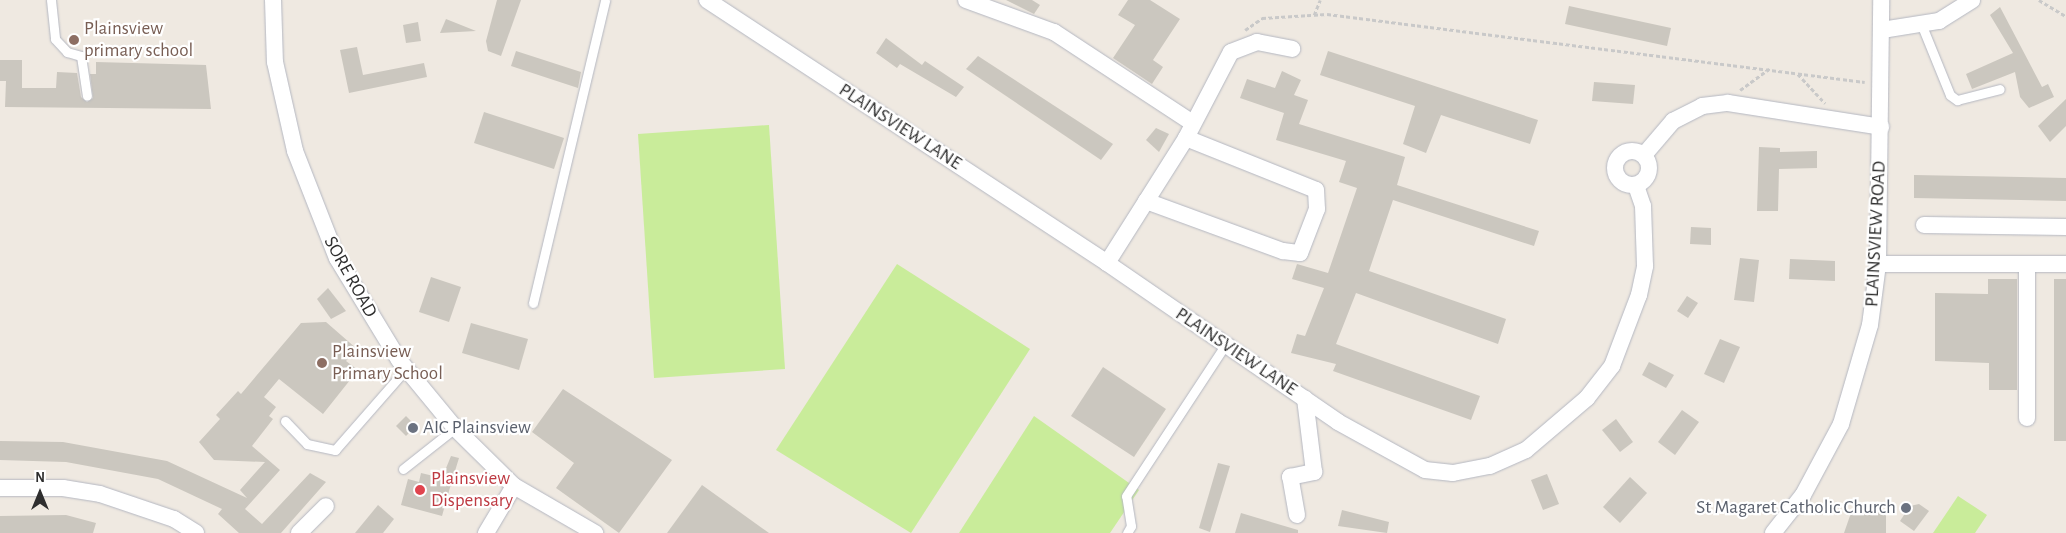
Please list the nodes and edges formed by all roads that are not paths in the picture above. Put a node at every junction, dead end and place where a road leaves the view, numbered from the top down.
1 (51, 0) edge
2 (273, 0) edge
3 (605, 0) edge
4 (707, 0) edge
5 (966, 0) edge
6 (1880, 0) edge
7 (1972, 0) edge
8 (1922, 26) junction
9 (1882, 30) junction
10 (1292, 49) dead end
11 (2000, 89) dead end
12 (87, 96) dead end
13 (1191, 122) junction
14 (1881, 127) junction
15 (1186, 138) junction
16 (1644, 155) junction
17 (1636, 186) junction
18 (1146, 201) junction
19 (1924, 225) dead end
20 (2066, 227) edge
21 (1107, 263) junction
22 (1878, 264) junction
23 (2027, 264) junction
24 (2066, 264) edge
25 (533, 303) dead end
26 (1226, 344) junction
27 (406, 369) junction
28 (1304, 399) junction
29 (2027, 418) dead end
30 (285, 420) dead end
31 (455, 428) junction
32 (403, 469) dead end
33 (514, 486) junction
34 (0, 488) edge
35 (326, 506) dead end
36 (1297, 515) dead end
37 (196, 533) edge
38 (299, 533) edge
39 (486, 533) edge
40 (595, 533) edge
41 (1127, 533) edge
42 (1773, 533) edge

1 - 12 lane
2 - 27 street, SORE ROAD
3 - 25 lane
4 - 21 street, PLAINSVIEW LANE
5 - 13 street
6 - 9 street, PLAINSVIEW ROAD
7 - 8 street
8 - 9 street
8 - 11 lane
9 - 14 street, PLAINSVIEW ROAD
10 - 13 street
13 - 15 street
14 - 16 street
14 - 22 street, PLAINSVIEW ROAD
15 - 18 street
15 - 18 street
16 - 17 street
16 - 17 street
17 - 28 street, PLAINSVIEW LANE
18 - 21 street
19 - 20 street
21 - 26 street, PLAINSVIEW LANE
22 - 23 street
22 - 42 street, PLAINSVIEW ROAD
23 - 24 street
23 - 29 street
26 - 28 street, PLAINSVIEW LANE
26 - 41 lane
27 - 30 lane
27 - 31 street, SORE ROAD
28 - 36 street
31 - 32 lane
31 - 33 street, SORE ROAD
33 - 39 street
33 - 40 street, SORE ROAD
34 - 37 street
35 - 38 street

